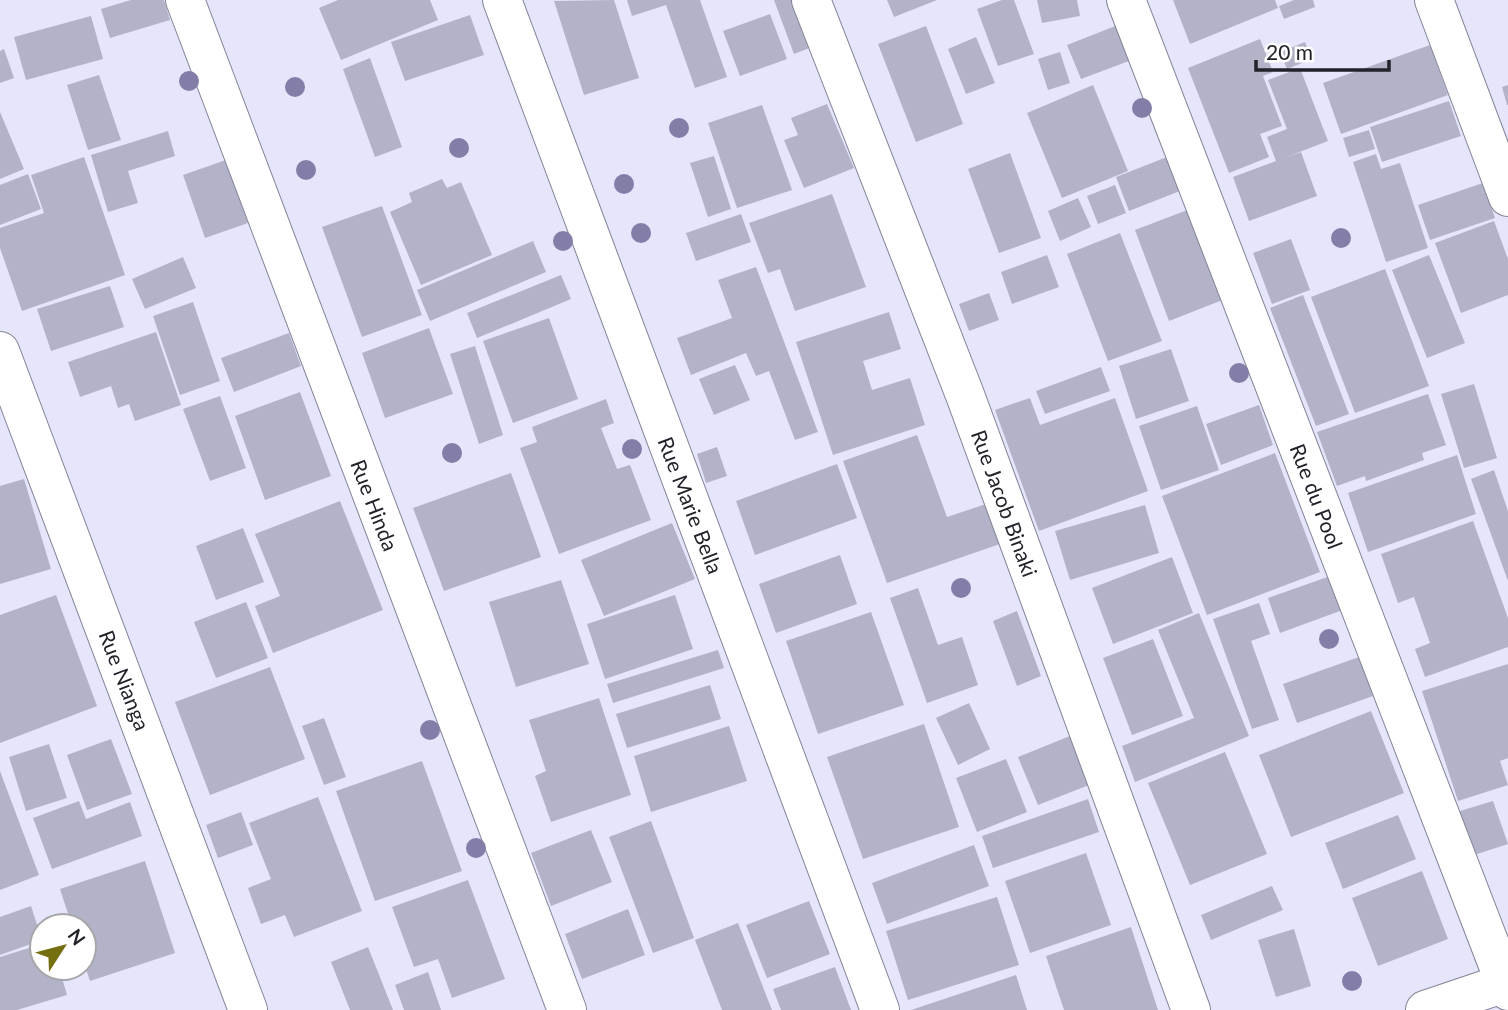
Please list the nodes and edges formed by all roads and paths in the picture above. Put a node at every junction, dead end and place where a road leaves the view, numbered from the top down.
1 (185, 0) edge
2 (502, 0) edge
3 (811, 0) edge
4 (1126, 0) edge
5 (1434, 0) edge
6 (1508, 197) edge
7 (0, 351) edge
8 (1507, 986) edge
9 (248, 1010) edge
10 (567, 1010) edge
11 (880, 1010) edge
12 (1191, 1010) edge
13 (1425, 1010) edge

1 - 10 street, Rue Hinda
2 - 11 street, Rue Marie Bella
3 - 12 street, Rue Jacob Binaki
4 - 8 street, Rue du Pool
5 - 6 street
7 - 9 street, Rue Nianga
8 - 13 street

